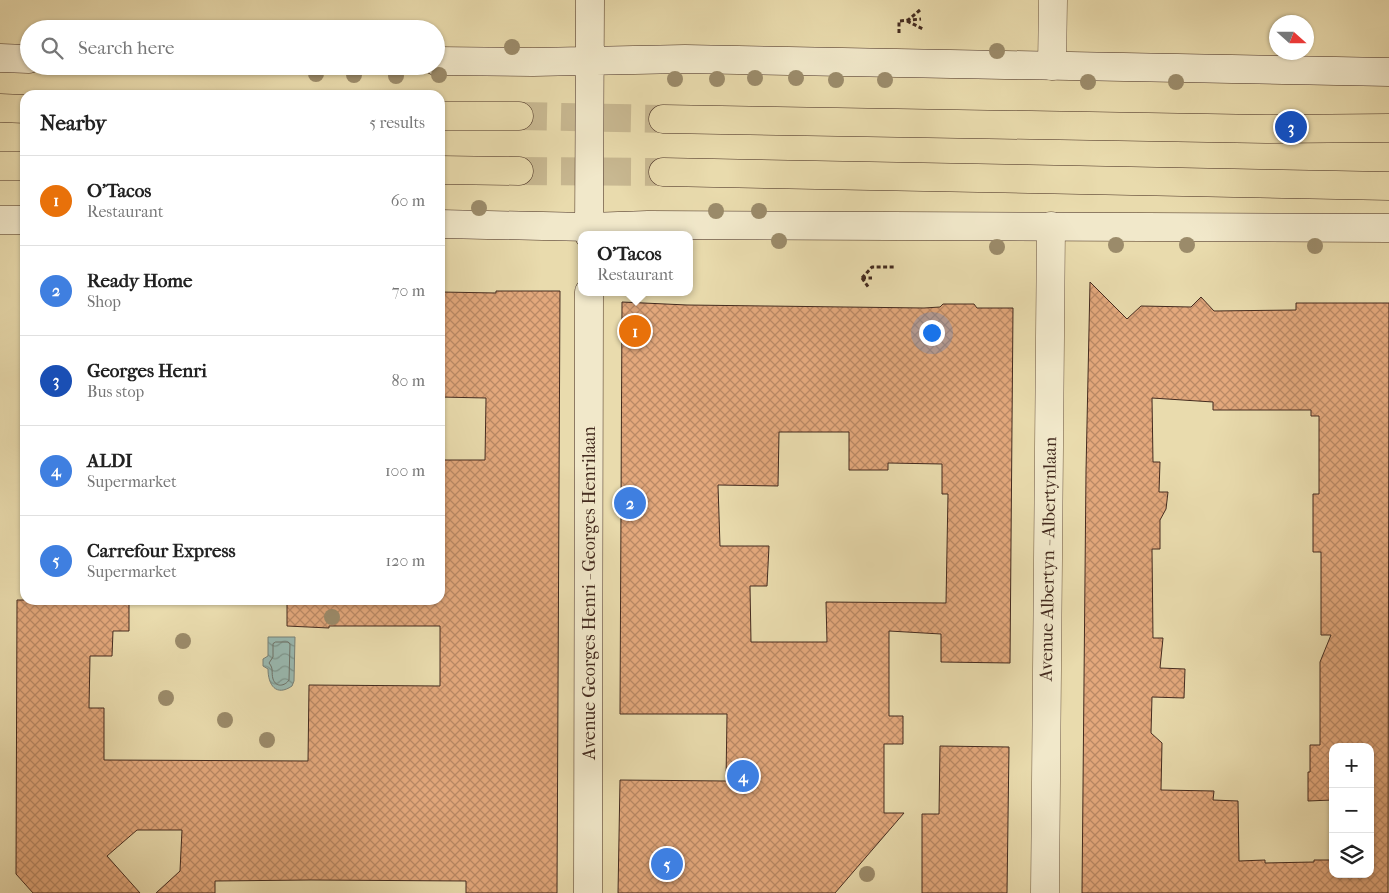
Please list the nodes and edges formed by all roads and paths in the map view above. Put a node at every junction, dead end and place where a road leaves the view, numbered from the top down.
1 (590, 0) edge
2 (1053, 0) edge
3 (920, 10) dead end
4 (921, 20) dead end
5 (906, 21) junction
6 (923, 29) dead end
7 (898, 41) dead end
8 (0, 58) edge
9 (20, 59) edge
10 (590, 60) junction
11 (445, 61) edge
12 (1052, 66) junction
13 (1389, 72) edge
14 (445, 116) edge
15 (519, 116) tunnel mouth
16 (663, 119) tunnel mouth
17 (1389, 128) edge
18 (0, 166) edge
19 (20, 166) edge
20 (445, 170) edge
21 (519, 171) tunnel mouth
22 (663, 172) tunnel mouth
23 (1389, 186) edge
24 (0, 220) edge
25 (20, 220) edge
26 (445, 224) edge
27 (1051, 226) junction
28 (1389, 228) edge
29 (589, 231) edge
30 (896, 267) dead end
31 (862, 278) junction
32 (872, 278) dead end
33 (869, 288) dead end
34 (589, 296) edge
35 (588, 893) edge
36 (1045, 893) edge

1 - 10 main road
2 - 12 main road
3 - 5 path
4 - 5 path
5 - 6 path
5 - 7 path
8 - 9 main road
10 - 11 main road
10 - 12 main road
10 - 29 main road
12 - 13 main road
14 - 15 main road
16 - 17 main road
18 - 19 main road
20 - 21 main road
22 - 23 main road
24 - 25 main road
26 - 29 main road
27 - 28 main road
27 - 29 main road
27 - 36 main road, Avenue Albertyn - Albertynlaan
30 - 31 path
31 - 32 path
31 - 33 path
34 - 35 main road, Avenue Georges Henri - Georges Henrilaan

